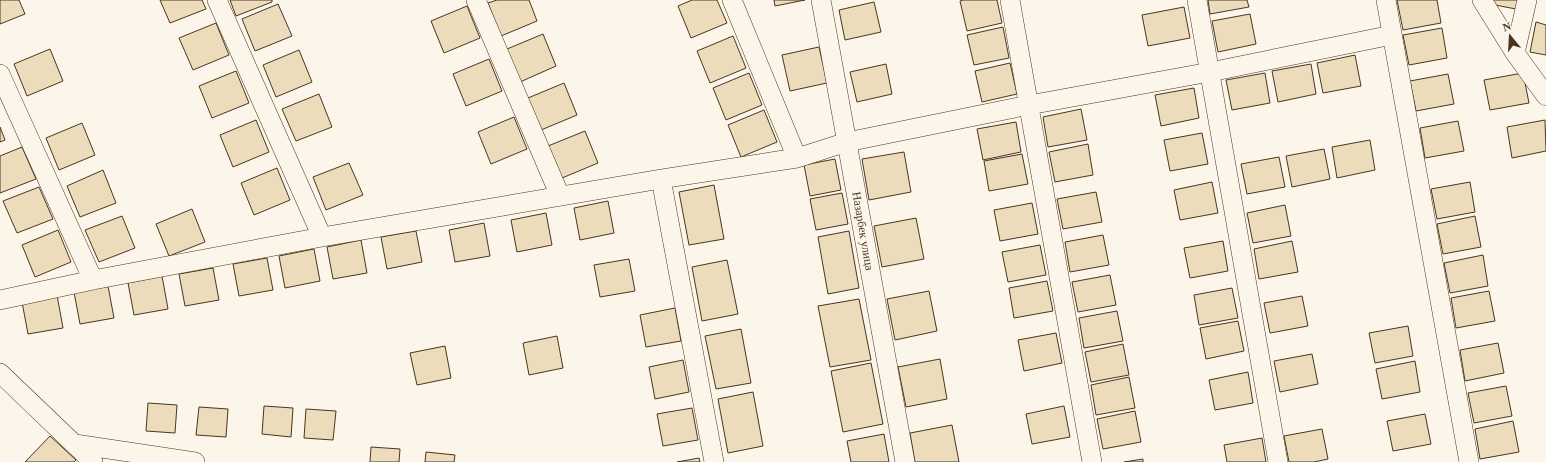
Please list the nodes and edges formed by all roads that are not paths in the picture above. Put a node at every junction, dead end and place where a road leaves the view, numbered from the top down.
1 (217, 0) edge
2 (476, 0) edge
3 (732, 0) edge
4 (821, 0) edge
5 (1010, 0) edge
6 (1197, 0) edge
7 (1386, 0) edge
8 (1482, 0) edge
9 (1527, 0) edge
10 (1392, 34) junction
11 (1516, 53) junction
12 (1210, 72) junction
13 (0, 74) edge
14 (1546, 96) edge
15 (1029, 105) junction
16 (847, 142) junction
17 (797, 158) junction
18 (661, 179) junction
19 (560, 196) junction
20 (322, 237) junction
21 (93, 280) junction
22 (0, 300) edge
23 (0, 374) edge
24 (74, 444) junction
25 (93, 462) edge
26 (195, 462) edge
27 (714, 462) edge
28 (905, 462) edge
29 (1092, 462) edge
30 (1278, 462) edge
31 (1469, 462) edge

1 - 20 street
2 - 19 street
3 - 17 street
4 - 16 street, Назарбек улица
5 - 15 street
6 - 12 street
7 - 10 street
8 - 11 street
9 - 11 street
10 - 12 street
10 - 31 street
11 - 14 street
12 - 15 street
12 - 30 street
13 - 21 street
15 - 16 street
15 - 29 street
16 - 17 street
16 - 28 street, Назарбек улица
17 - 18 street
18 - 19 street
18 - 27 street
19 - 20 street
20 - 21 street
21 - 22 street
23 - 24 street
24 - 25 street
24 - 26 street

